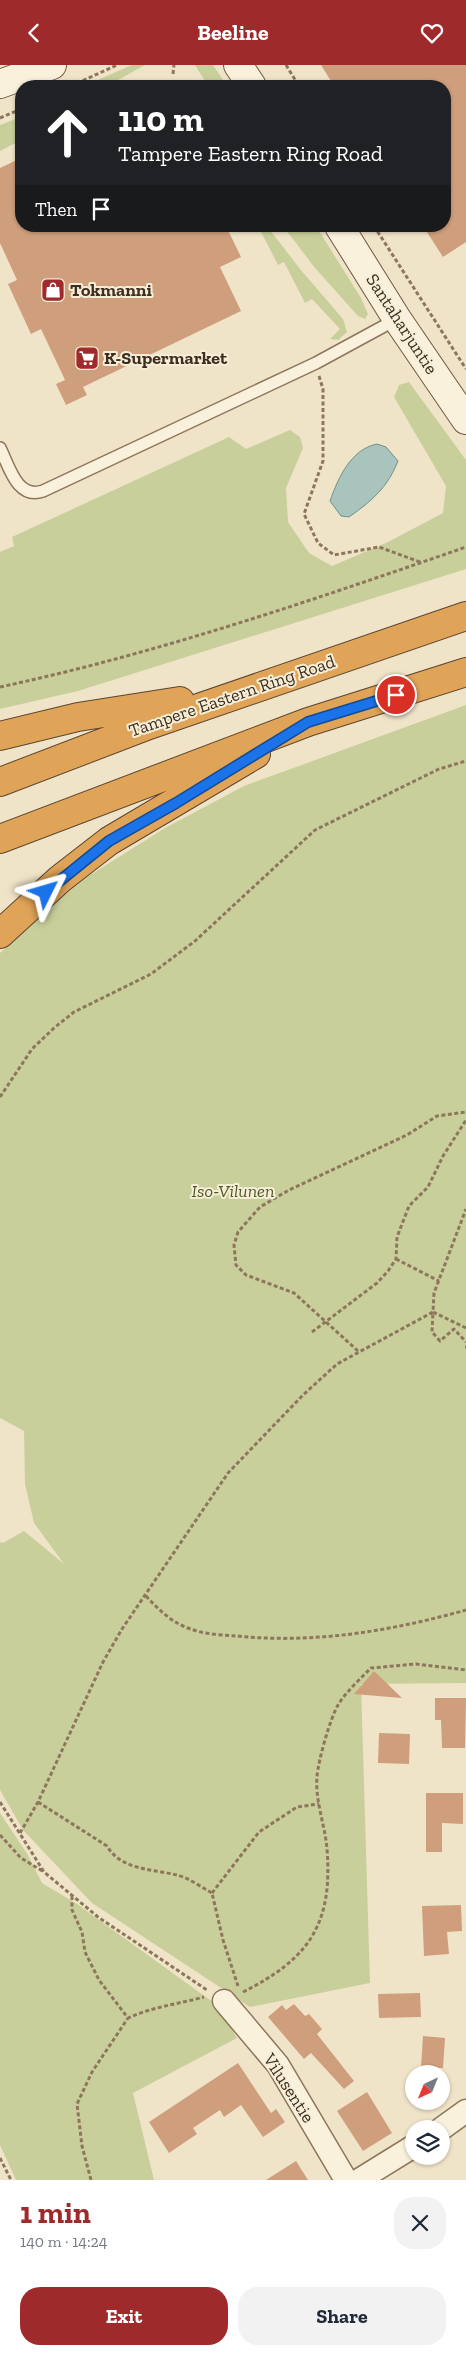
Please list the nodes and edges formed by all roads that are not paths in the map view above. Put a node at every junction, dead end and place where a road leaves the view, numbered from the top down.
1 (52, 65) edge
2 (238, 65) edge
3 (248, 80) edge
4 (0, 84) edge
5 (343, 232) edge
6 (397, 319) junction
7 (466, 420) edge
8 (0, 447) edge
9 (466, 616) edge
10 (466, 672) edge
11 (248, 690) junction
12 (308, 722) junction
13 (0, 736) edge
14 (0, 782) edge
15 (0, 839) edge
16 (0, 933) edge
17 (227, 1996) road end
18 (466, 2111) edge
19 (450, 2123) edge
20 (405, 2152) edge
21 (346, 2180) edge
22 (359, 2180) edge

1 - 4 main road
2 - 3 main road
5 - 6 main road, Santaharjuntie
6 - 7 main road, Santaharjuntie
6 - 8 lane
9 - 11 highway, Tampere Eastern Ring Road
10 - 12 highway
11 - 13 highway
11 - 14 highway, Tampere Eastern Ring Road
12 - 15 highway
12 - 16 highway
17 - 21 street, Vilusentie
18 - 19 street
20 - 22 street

